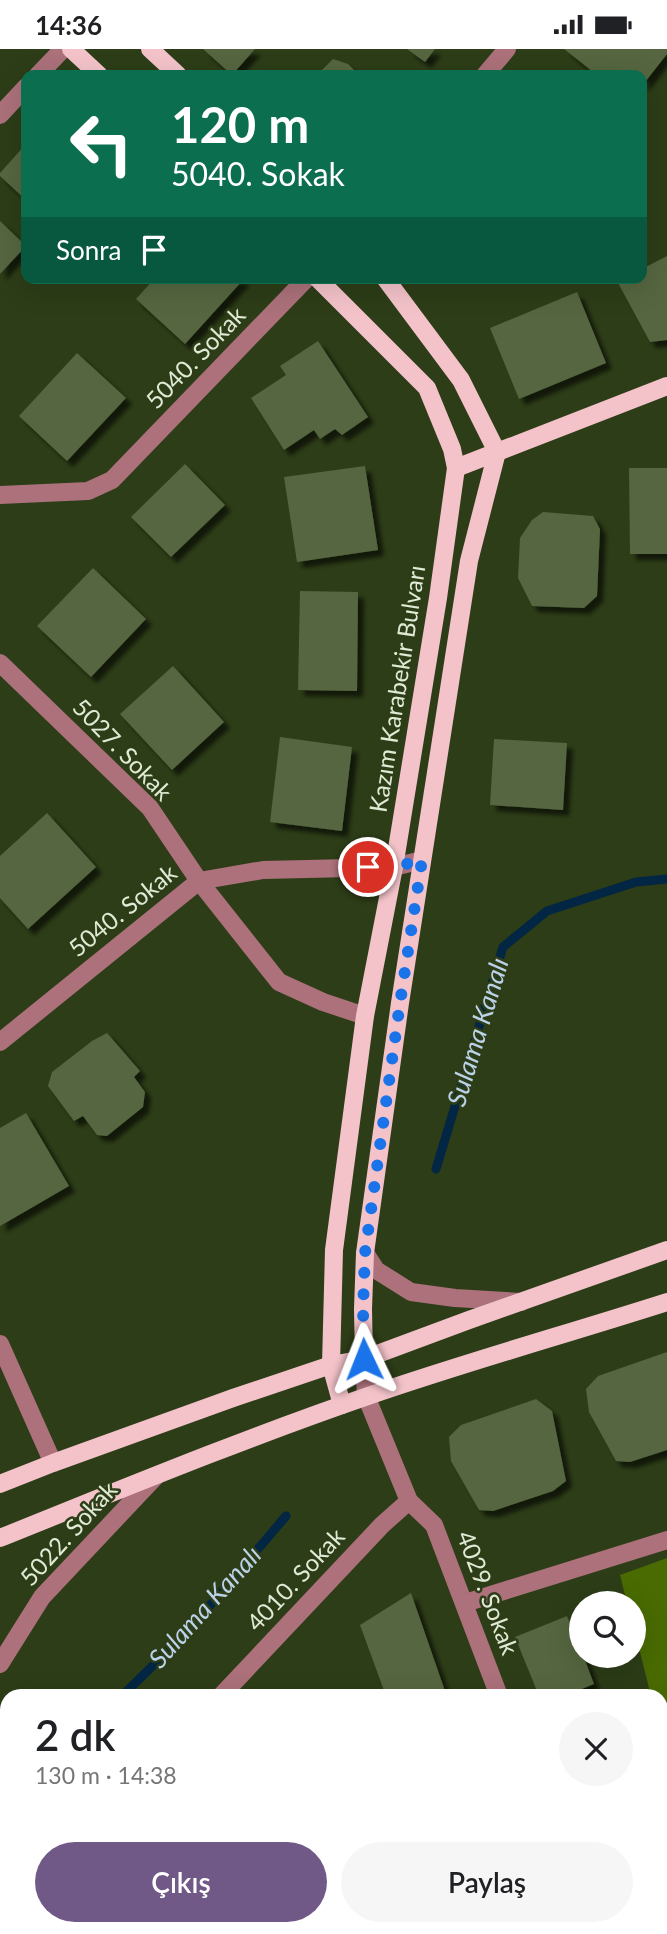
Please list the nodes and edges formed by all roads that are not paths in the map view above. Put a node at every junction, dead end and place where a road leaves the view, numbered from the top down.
1 (63, 49) edge
2 (71, 49) edge
3 (150, 49) edge
4 (507, 49) edge
5 (43, 70) edge
6 (94, 70) edge
7 (173, 70) edge
8 (489, 70) edge
9 (21, 92) edge
10 (0, 115) edge
11 (301, 284) edge
12 (323, 284) edge
13 (389, 284) edge
14 (667, 386) edge
15 (497, 453) junction
16 (456, 468) junction
17 (0, 495) edge
18 (0, 663) edge
19 (422, 860) junction
20 (394, 867) junction
21 (199, 881) junction
22 (365, 1016) junction
23 (0, 1042) edge
24 (667, 1250) edge
25 (365, 1253) junction
26 (667, 1301) edge
27 (521, 1302) junction
28 (0, 1344) edge
29 (364, 1359) junction
30 (331, 1365) junction
31 (366, 1397) junction
32 (342, 1405) junction
33 (53, 1463) junction
34 (156, 1476) junction
35 (0, 1484) edge
36 (409, 1501) junction
37 (0, 1538) edge
38 (667, 1540) edge
39 (465, 1603) junction
40 (0, 1664) edge
41 (228, 1689) edge
42 (496, 1689) edge

1 - 5 street
2 - 6 main road
3 - 7 main road
4 - 8 street
9 - 10 street
11 - 17 street, 5040. Sokak
12 - 16 main road, Kazım Karabekir Bulvarı
13 - 15 main road
14 - 15 main road
15 - 16 main road
15 - 19 main road, Kazım Karabekir Bulvarı
16 - 20 main road, Kazım Karabekir Bulvarı
18 - 21 street, 5027. Sokak
19 - 20 street, 5040. Sokak
19 - 25 main road, Kazım Karabekir Bulvarı
20 - 21 street, 5040. Sokak
20 - 22 main road, Kazım Karabekir Bulvarı
21 - 22 street, 5027. Sokak
21 - 23 street, 5040. Sokak
22 - 30 main road, Kazım Karabekir Bulvarı
24 - 27 main road
25 - 27 street
25 - 29 main road, Kazım Karabekir Bulvarı
26 - 31 main road
27 - 29 main road
28 - 33 street
29 - 30 main road
29 - 31 street, 4029. Sokak
30 - 32 main road, Kazım Karabekir Bulvarı
30 - 33 main road
31 - 32 main road
31 - 36 street, 4029. Sokak
32 - 34 main road
33 - 35 main road
34 - 37 main road
34 - 40 street, 5022. Sokak
36 - 39 street, 4029. Sokak
36 - 41 street, 4010. Sokak
38 - 39 street
39 - 42 street, 4029. Sokak

